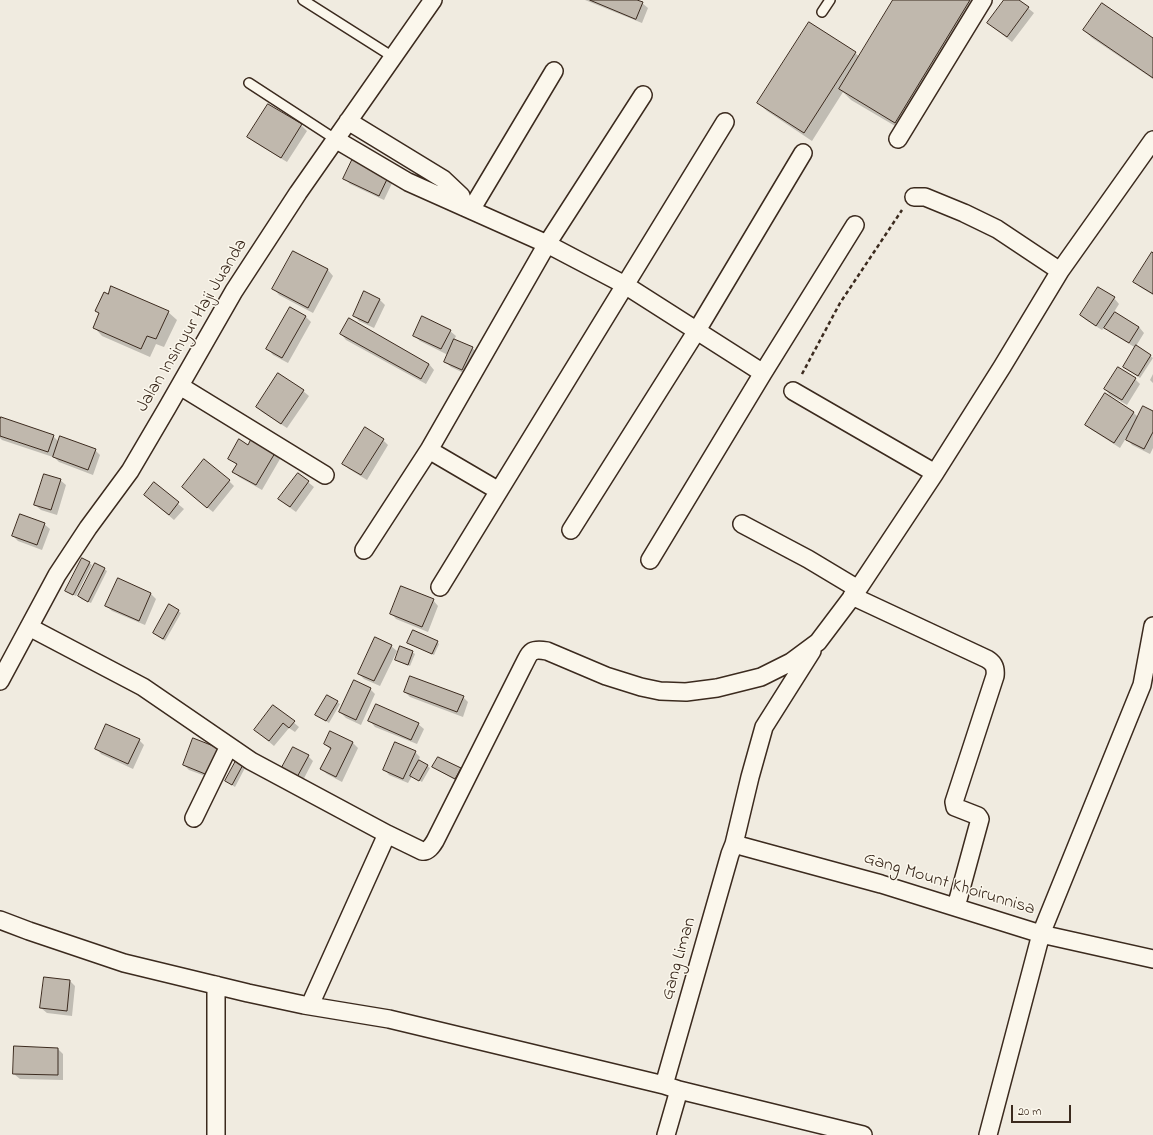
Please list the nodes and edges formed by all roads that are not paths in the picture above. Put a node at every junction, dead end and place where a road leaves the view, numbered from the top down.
1 (303, 0) edge
2 (433, 0) edge
3 (830, 0) edge
4 (983, 0) edge
5 (822, 12) dead end
6 (393, 57) junction
7 (554, 71) dead end
8 (249, 83) dead end
9 (643, 95) dead end
10 (348, 121) junction
11 (725, 122) dead end
12 (335, 139) junction
13 (898, 140) dead end
14 (1153, 140) edge
15 (803, 153) dead end
16 (914, 197) road end
17 (468, 208) junction
18 (855, 225) dead end
19 (547, 244) junction
20 (1060, 271) junction
21 (625, 285) junction
22 (696, 332) junction
23 (763, 373) junction
24 (180, 386) junction
25 (793, 391) road end
26 (429, 450) junction
27 (935, 473) junction
28 (325, 475) dead end
29 (499, 491) junction
30 (742, 524) dead end
31 (571, 530) dead end
32 (364, 550) dead end
33 (650, 560) dead end
34 (440, 587) dead end
35 (855, 593) junction
36 (1153, 626) edge
37 (29, 627) junction
38 (818, 642) junction
39 (2, 673) edge
40 (229, 746) junction
41 (194, 818) dead end
42 (387, 834) junction
43 (734, 844) junction
44 (956, 907) junction
45 (0, 920) edge
46 (1041, 934) junction
47 (1153, 959) edge
48 (216, 985) junction
49 (310, 1005) junction
50 (672, 1088) junction
51 (216, 1135) edge
52 (666, 1135) edge
53 (864, 1135) edge
54 (988, 1135) edge

1 - 6 lane
2 - 6 street, Jalan Insinyur Haji Juanda
3 - 5 lane
4 - 13 street
6 - 10 street, Jalan Insinyur Haji Juanda
7 - 17 street
8 - 12 lane
9 - 19 street
10 - 12 street, Jalan Insinyur Haji Juanda
10 - 17 street
11 - 21 street
12 - 17 street
12 - 24 street, Jalan Insinyur Haji Juanda
14 - 20 street
15 - 22 street
16 - 20 street
17 - 19 street
18 - 23 street
19 - 21 street
19 - 26 street
20 - 27 street
21 - 22 street
21 - 29 street
22 - 23 street
22 - 31 street
23 - 33 street
24 - 28 street
24 - 37 street, Jalan Insinyur Haji Juanda
25 - 27 street
26 - 29 street
26 - 32 street
27 - 35 street
29 - 34 street
30 - 35 street
35 - 38 street
35 - 44 street
36 - 46 street
37 - 39 street, Jalan Insinyur Haji Juanda
37 - 40 street
38 - 42 street
38 - 43 street, Gang Liman
40 - 41 street
40 - 42 street
42 - 49 street
43 - 44 street, Gang Mount Khoirunnisa
43 - 50 street, Gang Liman
44 - 46 street, Gang Mount Khoirunnisa
45 - 48 street
46 - 47 street, Gang Mount Khoirunnisa
46 - 54 street
48 - 49 street
48 - 51 street
49 - 50 street
50 - 52 street, Gang Liman
50 - 53 street

